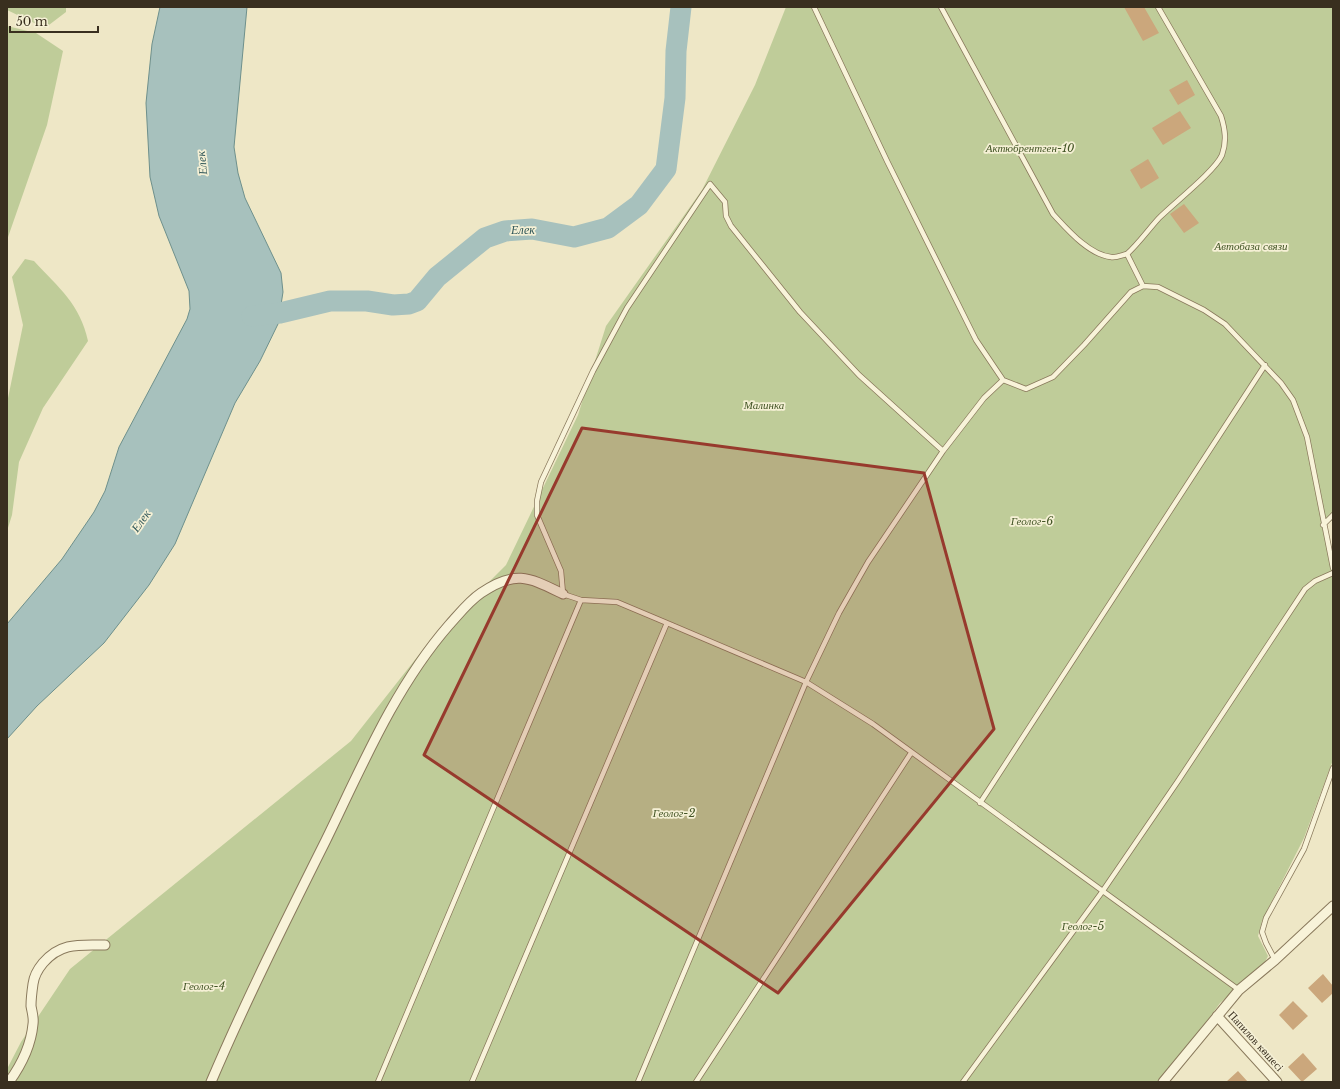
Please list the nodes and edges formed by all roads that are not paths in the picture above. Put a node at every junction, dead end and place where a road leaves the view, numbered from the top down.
1 (814, 7) edge
2 (941, 7) edge
3 (1158, 7) edge
4 (1127, 254) junction
5 (1143, 286) junction
6 (1265, 365) junction
7 (1003, 380) junction
8 (943, 451) junction
9 (1333, 515) edge
10 (1323, 525) junction
11 (1333, 568) edge
12 (1333, 573) edge
13 (563, 594) junction
14 (581, 600) junction
15 (667, 623) junction
16 (806, 682) junction
17 (911, 753) junction
18 (1333, 768) edge
19 (980, 804) junction
20 (1102, 892) junction
21 (1333, 906) edge
22 (105, 945) dead end
23 (1276, 960) junction
24 (1239, 990) junction
25 (1217, 1016) junction
26 (9, 1082) edge
27 (211, 1082) edge
28 (378, 1082) edge
29 (472, 1082) edge
30 (638, 1082) edge
31 (696, 1082) edge
32 (963, 1082) edge
33 (1163, 1082) edge
34 (1277, 1082) edge

1 - 7 lane
2 - 4 lane
3 - 4 lane
4 - 5 lane
5 - 6 lane
5 - 7 lane
6 - 10 lane
6 - 19 lane
7 - 8 lane
8 - 13 lane
8 - 16 lane
9 - 10 lane
10 - 11 lane
12 - 20 lane
13 - 14 lane
13 - 27 street
14 - 15 lane
14 - 28 lane
15 - 16 lane
15 - 29 lane
16 - 17 lane
16 - 30 lane
17 - 19 lane
17 - 31 lane
18 - 23 lane
19 - 20 lane
20 - 24 lane
20 - 32 lane
21 - 23 street
22 - 26 street
23 - 24 street
24 - 25 street
25 - 33 street
25 - 34 street, Папилов көшесі

